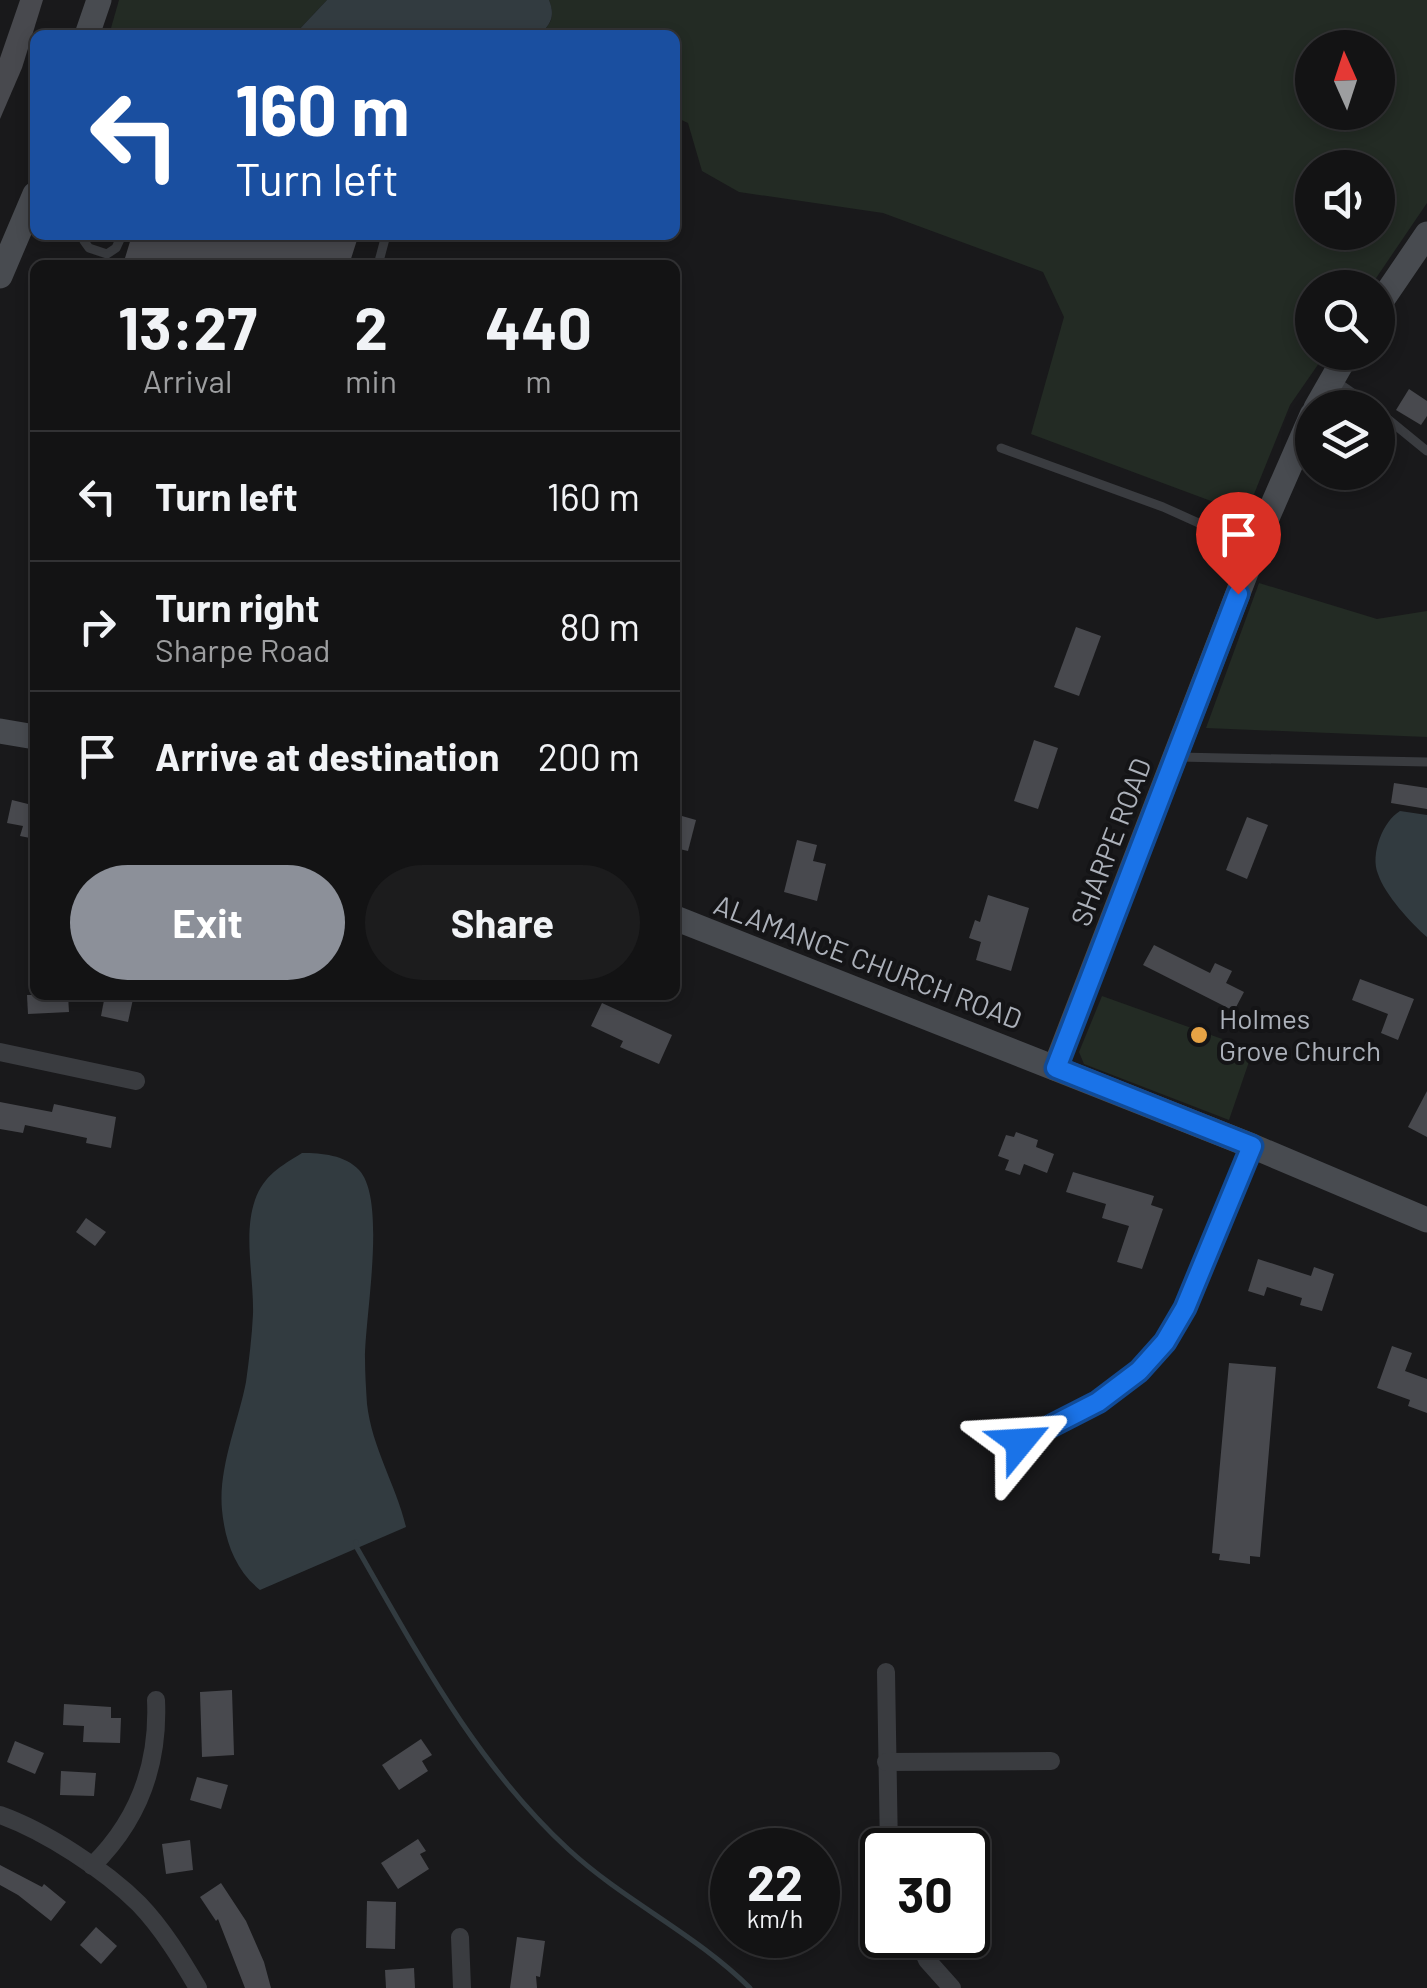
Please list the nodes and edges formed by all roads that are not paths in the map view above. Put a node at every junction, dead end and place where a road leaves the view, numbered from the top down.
1 (98, 0) edge
2 (89, 30) edge
3 (30, 206) edge
4 (1427, 234) edge
5 (84, 240) edge
6 (120, 240) edge
7 (0, 276) edge
8 (1395, 281) edge
9 (1337, 370) edge
10 (1332, 379) junction
11 (1326, 390) edge
12 (1348, 390) edge
13 (1395, 425) edge
14 (1001, 448) dead end
15 (1427, 452) edge
16 (1295, 455) edge
17 (1255, 548) junction
18 (0, 731) edge
19 (30, 736) edge
20 (1175, 757) junction
21 (1427, 762) edge
22 (680, 920) edge
23 (0, 1052) edge
24 (1056, 1068) junction
25 (136, 1081) dead end
26 (1252, 1146) junction
27 (1427, 1220) edge
28 (1020, 1442) dead end
29 (886, 1672) dead end
30 (156, 1700) dead end
31 (1052, 1761) dead end
32 (886, 1762) junction
33 (0, 1815) edge
34 (888, 1828) edge
35 (92, 1866) junction
36 (460, 1937) dead end
37 (925, 1958) edge
38 (198, 1988) edge
39 (462, 1988) edge
40 (952, 1988) edge

1 - 2 street
3 - 7 street
4 - 8 street
5 - 6 lane
9 - 10 street
10 - 11 street
10 - 12 lane
13 - 15 lane
14 - 17 lane
16 - 17 street, SHARPE ROAD
17 - 20 street, SHARPE ROAD
18 - 19 street
20 - 21 lane
20 - 24 street, SHARPE ROAD
22 - 24 street, ALAMANCE CHURCH ROAD
23 - 25 street
24 - 26 street, ALAMANCE CHURCH ROAD
26 - 27 street, ALAMANCE CHURCH ROAD
26 - 28 street
29 - 32 street
30 - 35 street
31 - 32 street
32 - 34 street
33 - 35 street
35 - 38 street
36 - 39 street
37 - 40 street

